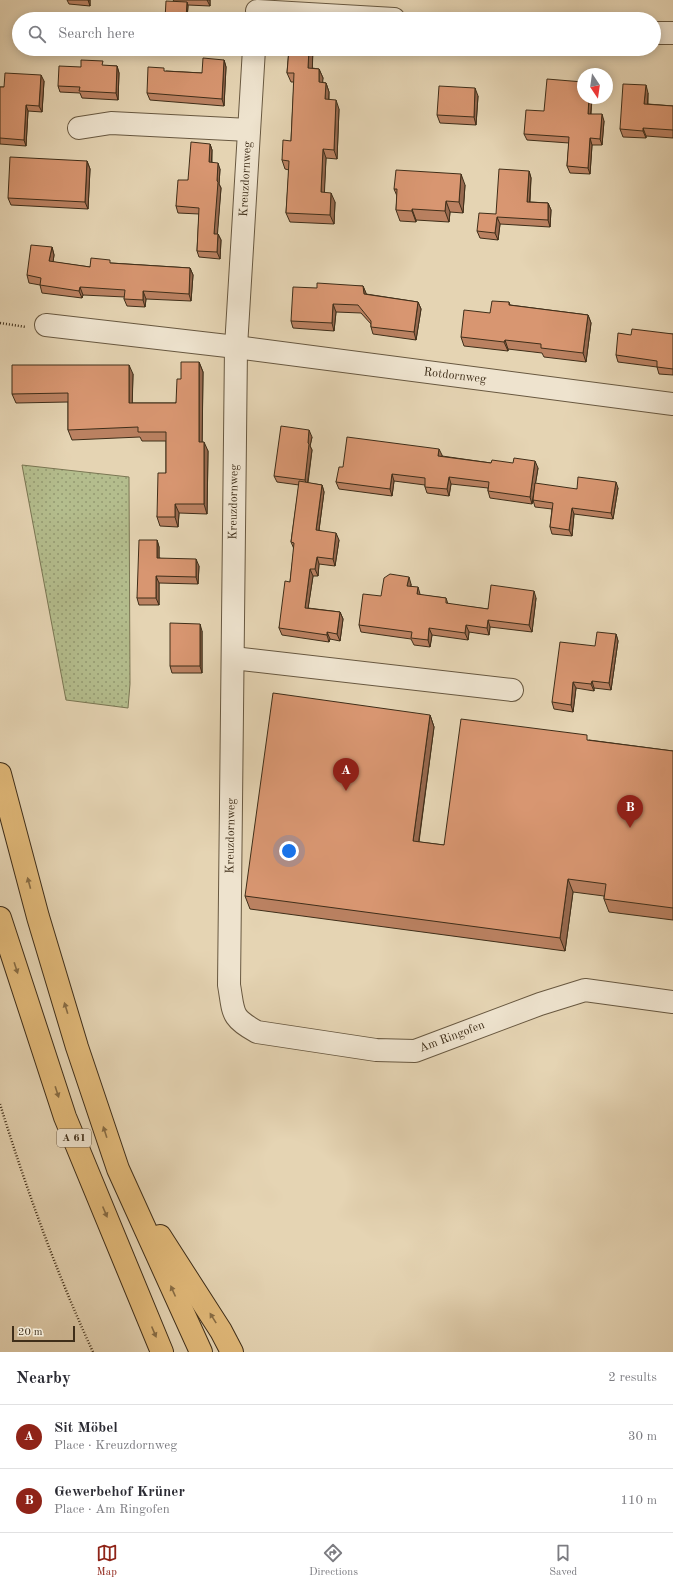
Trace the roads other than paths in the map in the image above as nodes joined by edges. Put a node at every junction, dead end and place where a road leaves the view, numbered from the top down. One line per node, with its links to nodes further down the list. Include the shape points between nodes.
1 (257, 10): 2 (street)
2 (287, 12)
3 (661, 33): 4 (street)
4 (673, 34)
5 (254, 56): 7 (street, Kreuzdornweg)
6 (79, 128): 7 (street, Kreuzdornweg, via 111,123)
7 (249, 130): 9 (street, Kreuzdornweg)
8 (46, 325): 9 (street)
9 (236, 347): 10 (street, Rotdornweg); 11 (street, Kreuzdornweg)
10 (673, 404)
11 (232, 658): 12 (street); 16 (street, Kreuzdornweg, via 229,984)
12 (512, 690)
13 (0, 774): 17 (highway, A 61, one-way to 13, via 77,1047 45,940)
14 (0, 918): 18 (highway, A 61, one-way to 18, via 65,1117)
15 (673, 1002): 16 (street, Am Ringofen, via 585,990 540,1004 415,1051 376,1050 257,1032 241,1023)
16 (234, 1013)
17 (118, 1169): 19 (highway, A 61, one-way to 17); 20 (highway, one-way to 17)
18 (162, 1352)
19 (201, 1352)
20 (232, 1352)

